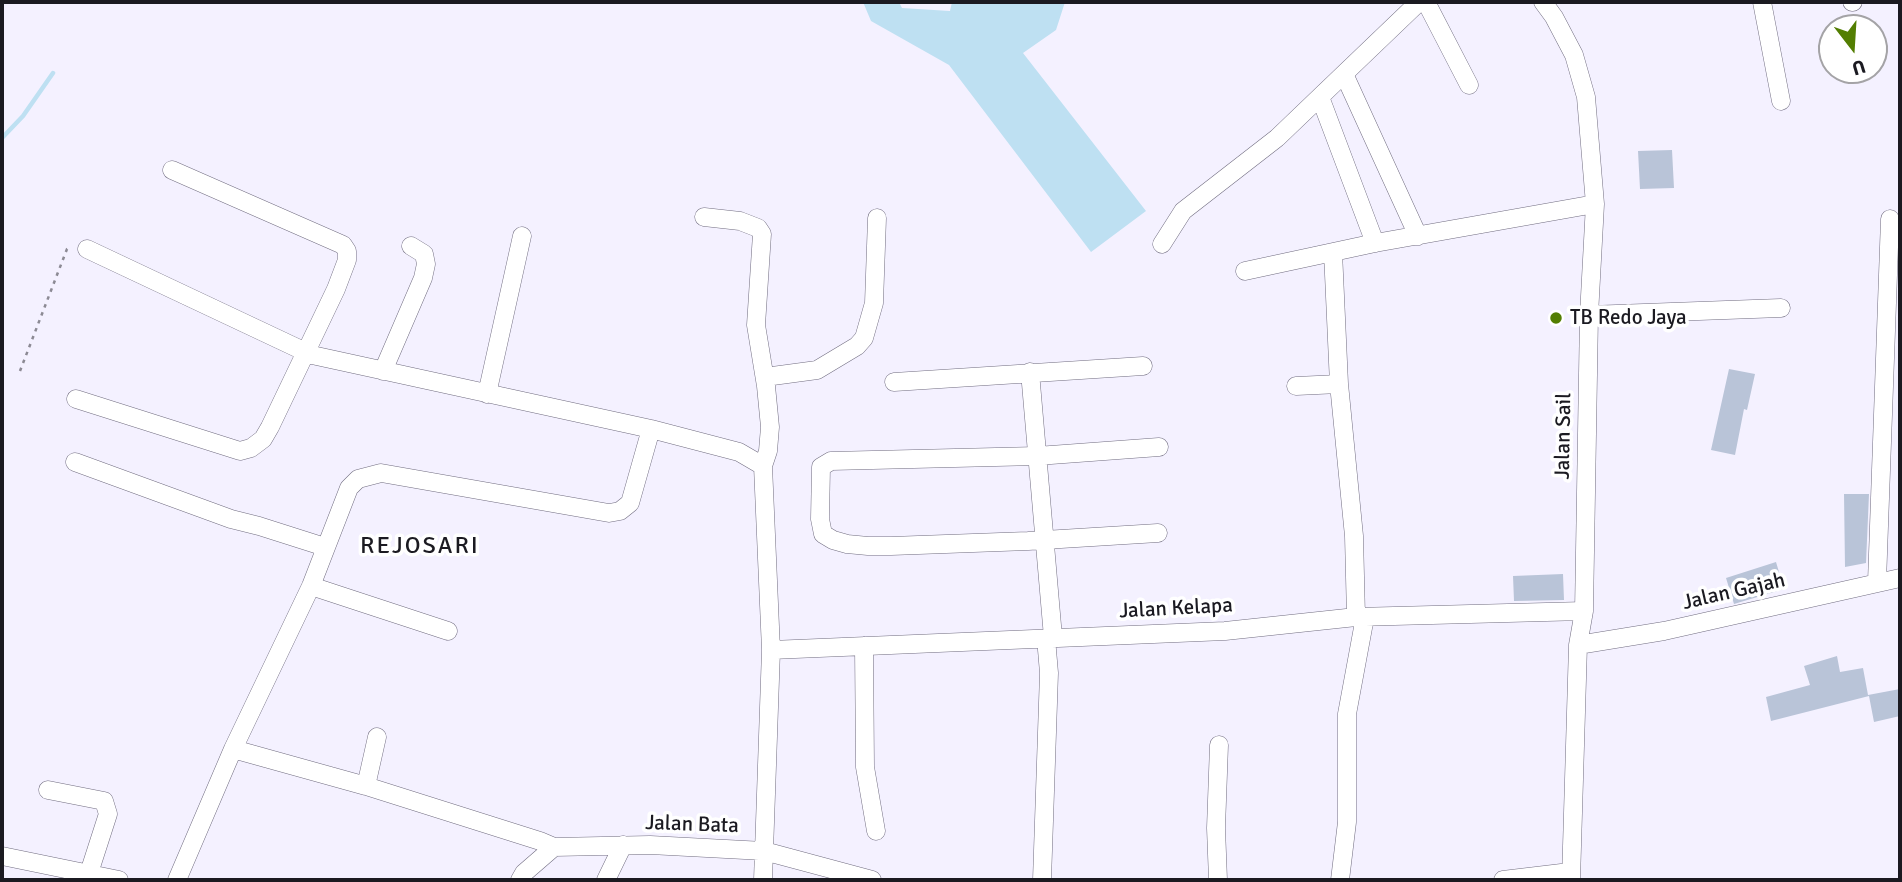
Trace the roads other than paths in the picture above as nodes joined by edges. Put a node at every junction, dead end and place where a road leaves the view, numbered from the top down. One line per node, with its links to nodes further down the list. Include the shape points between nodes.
1 (1419, 2): 5 (street)
2 (1426, 2): 6 (street)
3 (1544, 2): 10 (street, Jalan Sail, via 1574,55 1586,97)
4 (1762, 2): 8 (street)
5 (1343, 74): 7 (street); 15 (street)
6 (1469, 85)
7 (1320, 97): 16 (street); 17 (street, via 1277,138 1183,211)
8 (1781, 101)
9 (172, 170): 24 (street, via 343,245 347,260)
10 (1595, 204): 15 (street); 23 (street, Jalan Sail)
11 (704, 217): 28 (street, via 740,221 762,234 756,325)
12 (877, 218): 28 (street, via 874,303 864,338 817,370)
13 (1890, 219): 43 (street)
14 (522, 236): 32 (street)
15 (1418, 236): 16 (street)
16 (1375, 243): 20 (street)
17 (1162, 244)
18 (411, 246): 26 (street, via 424,254 424,278)
19 (87, 249): 24 (street)
20 (1333, 252): 21 (street); 30 (street)
21 (1245, 271)
22 (1782, 308): 23 (street)
23 (1590, 315): 45 (street, Jalan Sail)
24 (305, 352): 26 (street); 33 (street, via 263,439 251,448 240,450)
25 (1143, 366): 27 (street)
26 (383, 371): 32 (street)
27 (1030, 372): 29 (street); 36 (street)
28 (765, 377): 38 (street, via 770,427)
29 (894, 382)
30 (1339, 384): 31 (street); 46 (street)
31 (1296, 386)
32 (488, 394): 34 (street)
33 (76, 399)
34 (652, 429): 38 (street, via 738,452); 41 (street, via 630,503 620,511 608,513 381,473 358,479 349,488)
35 (1159, 447): 36 (street)
36 (1037, 456): 40 (street); 40 (street, via 831,461 821,467 820,519 822,534 868,546)
37 (75, 462): 41 (street)
38 (764, 466): 51 (street)
39 (1158, 533): 40 (street)
40 (1043, 539): 48 (street)
41 (325, 547): 44 (street)
42 (1900, 578): 43 (street, Jalan Gajah)
43 (1877, 582): 49 (street, Jalan Gajah, via 1664,631)
44 (311, 586): 47 (street); 54 (street)
45 (1584, 611): 46 (street, Jalan Kelapa); 49 (street, Jalan Sail)
46 (1361, 617): 48 (street, Jalan Kelapa, via 1225,631); 72 (street, via 1347,714 1347,822)
47 (448, 631)
48 (1049, 638): 50 (street, Jalan Kelapa); 70 (street)
49 (1578, 645): 63 (street, Jalan Sail)
50 (864, 646): 51 (street, Jalan Kelapa); 57 (street, via 865,767)
51 (771, 650): 60 (street)
52 (377, 737): 55 (street)
53 (1219, 745): 71 (street)
54 (233, 749): 55 (street); 65 (street)
55 (366, 786): 59 (street)
56 (48, 790): 62 (street, via 104,800 108,814)
57 (876, 831)
58 (622, 845): 59 (street, Jalan Bata); 60 (street, Jalan Bata); 67 (street)
59 (554, 847): 66 (street)
60 (764, 851): 68 (street); 69 (street, Jalan Bata)
61 (2, 856): 62 (street)
62 (89, 873): 64 (street)
63 (1570, 876): 73 (street)
64 (119, 880)
65 (177, 880)
66 (520, 880)
67 (606, 880)
68 (763, 880)
69 (872, 880)
70 (1042, 880)
71 (1218, 880)
72 (1340, 880)
73 (1503, 880)

